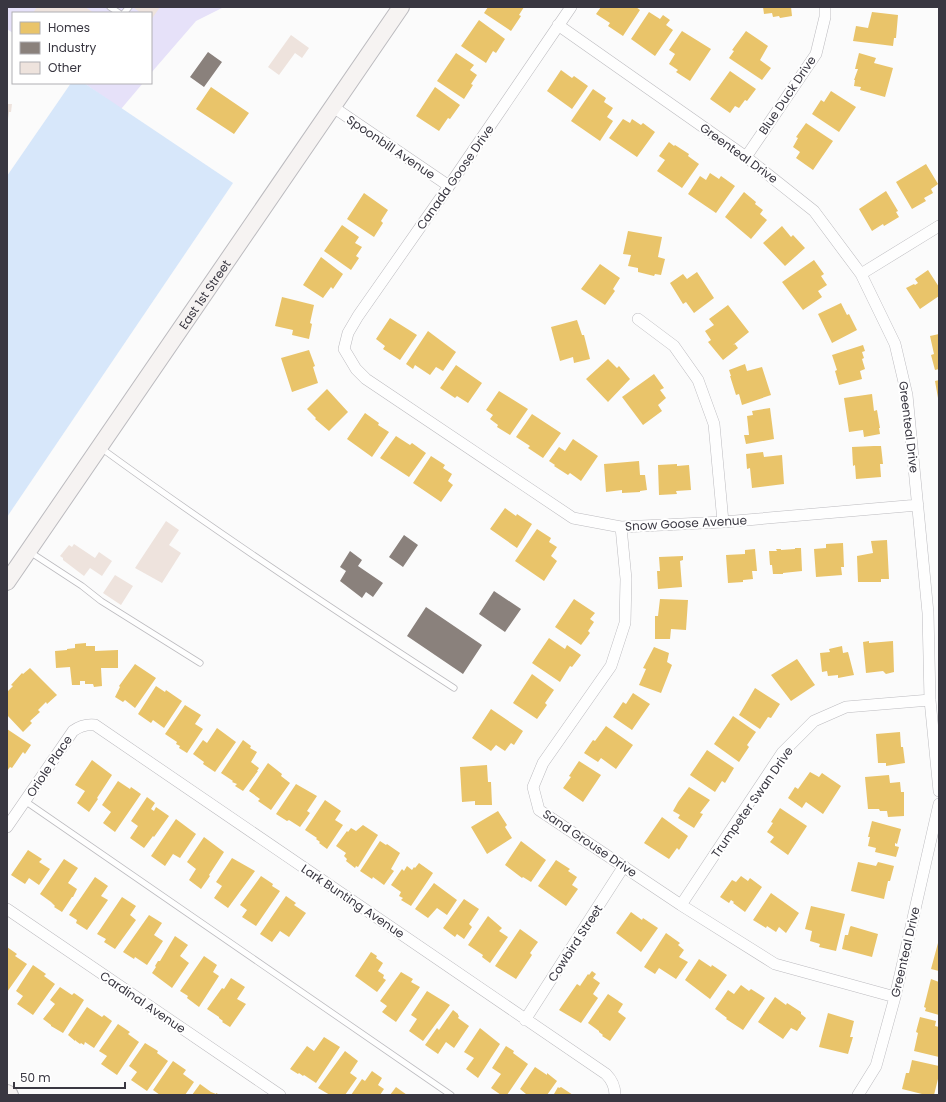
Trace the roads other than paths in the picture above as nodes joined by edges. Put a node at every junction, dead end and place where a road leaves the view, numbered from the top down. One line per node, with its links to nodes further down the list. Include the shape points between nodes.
1 (401, 7): 5 (main road, East 1st Street)
2 (571, 7): 4 (street, Canada Goose Drive)
3 (825, 7): 6 (street, Blue Duck Drive, via 816,54)
4 (558, 25): 6 (street, Greenteal Drive); 7 (street, Canada Goose Drive)
5 (333, 108): 7 (street, Spoonbill Avenue); 12 (main road, East 1st Street)
6 (746, 157): 9 (street, Greenteal Drive, via 814,211)
7 (449, 186): 11 (street, Canada Goose Drive, via 358,316 348,333)
8 (939, 226): 9 (street)
9 (861, 274): 13 (street, Greenteal Drive, via 895,344 907,395)
10 (638, 319): 14 (street, via 674,346 698,380 714,424)
11 (344, 349): 15 (street, Snow Goose Avenue, via 356,369 366,379 573,518)
12 (100, 447): 16 (main road, East 1st Street); 20 (lane, via 321,602)
13 (918, 505): 14 (street, Snow Goose Avenue); 18 (street, Greenteal Drive)
14 (723, 522): 15 (street, Snow Goose Avenue)
15 (621, 527): 27 (street, Sand Grouse Drive, via 626,579 625,624 611,666 543,763 533,787 540,810)
16 (28, 550): 17 (main road, East 1st Street); 19 (lane, via 101,601)
17 (7, 582)
18 (933, 613): 21 (street, Greenteal Drive)
19 (200, 663)
20 (454, 688)
21 (930, 700): 23 (street, Greenteal Drive); 28 (street, Trumpeter Swan Drive, via 846,707 814,721 782,753)
22 (101, 728): 24 (street, Oriole Place, via 87,724 73,731); 31 (street, Lark Bunting Avenue)
23 (939, 791)
24 (24, 801): 26 (street, Oriole Place); 35 (lane)
25 (939, 804): 30 (street, Greenteal Drive)
26 (7, 827)
27 (624, 866): 28 (street, Sand Grouse Drive); 31 (street, Cowbird Street)
28 (681, 905): 30 (street, Sand Grouse Drive, via 775,964)
29 (7, 909): 34 (street, Cardinal Avenue)
30 (895, 997): 37 (street, Greenteal Drive, via 876,1066)
31 (525, 1020): 36 (street, Lark Bunting Avenue, via 606,1074 612,1080)
32 (7, 1093): 33 (main road)
33 (10, 1095)
34 (280, 1095)
35 (451, 1095)
36 (615, 1095)
37 (858, 1095)

